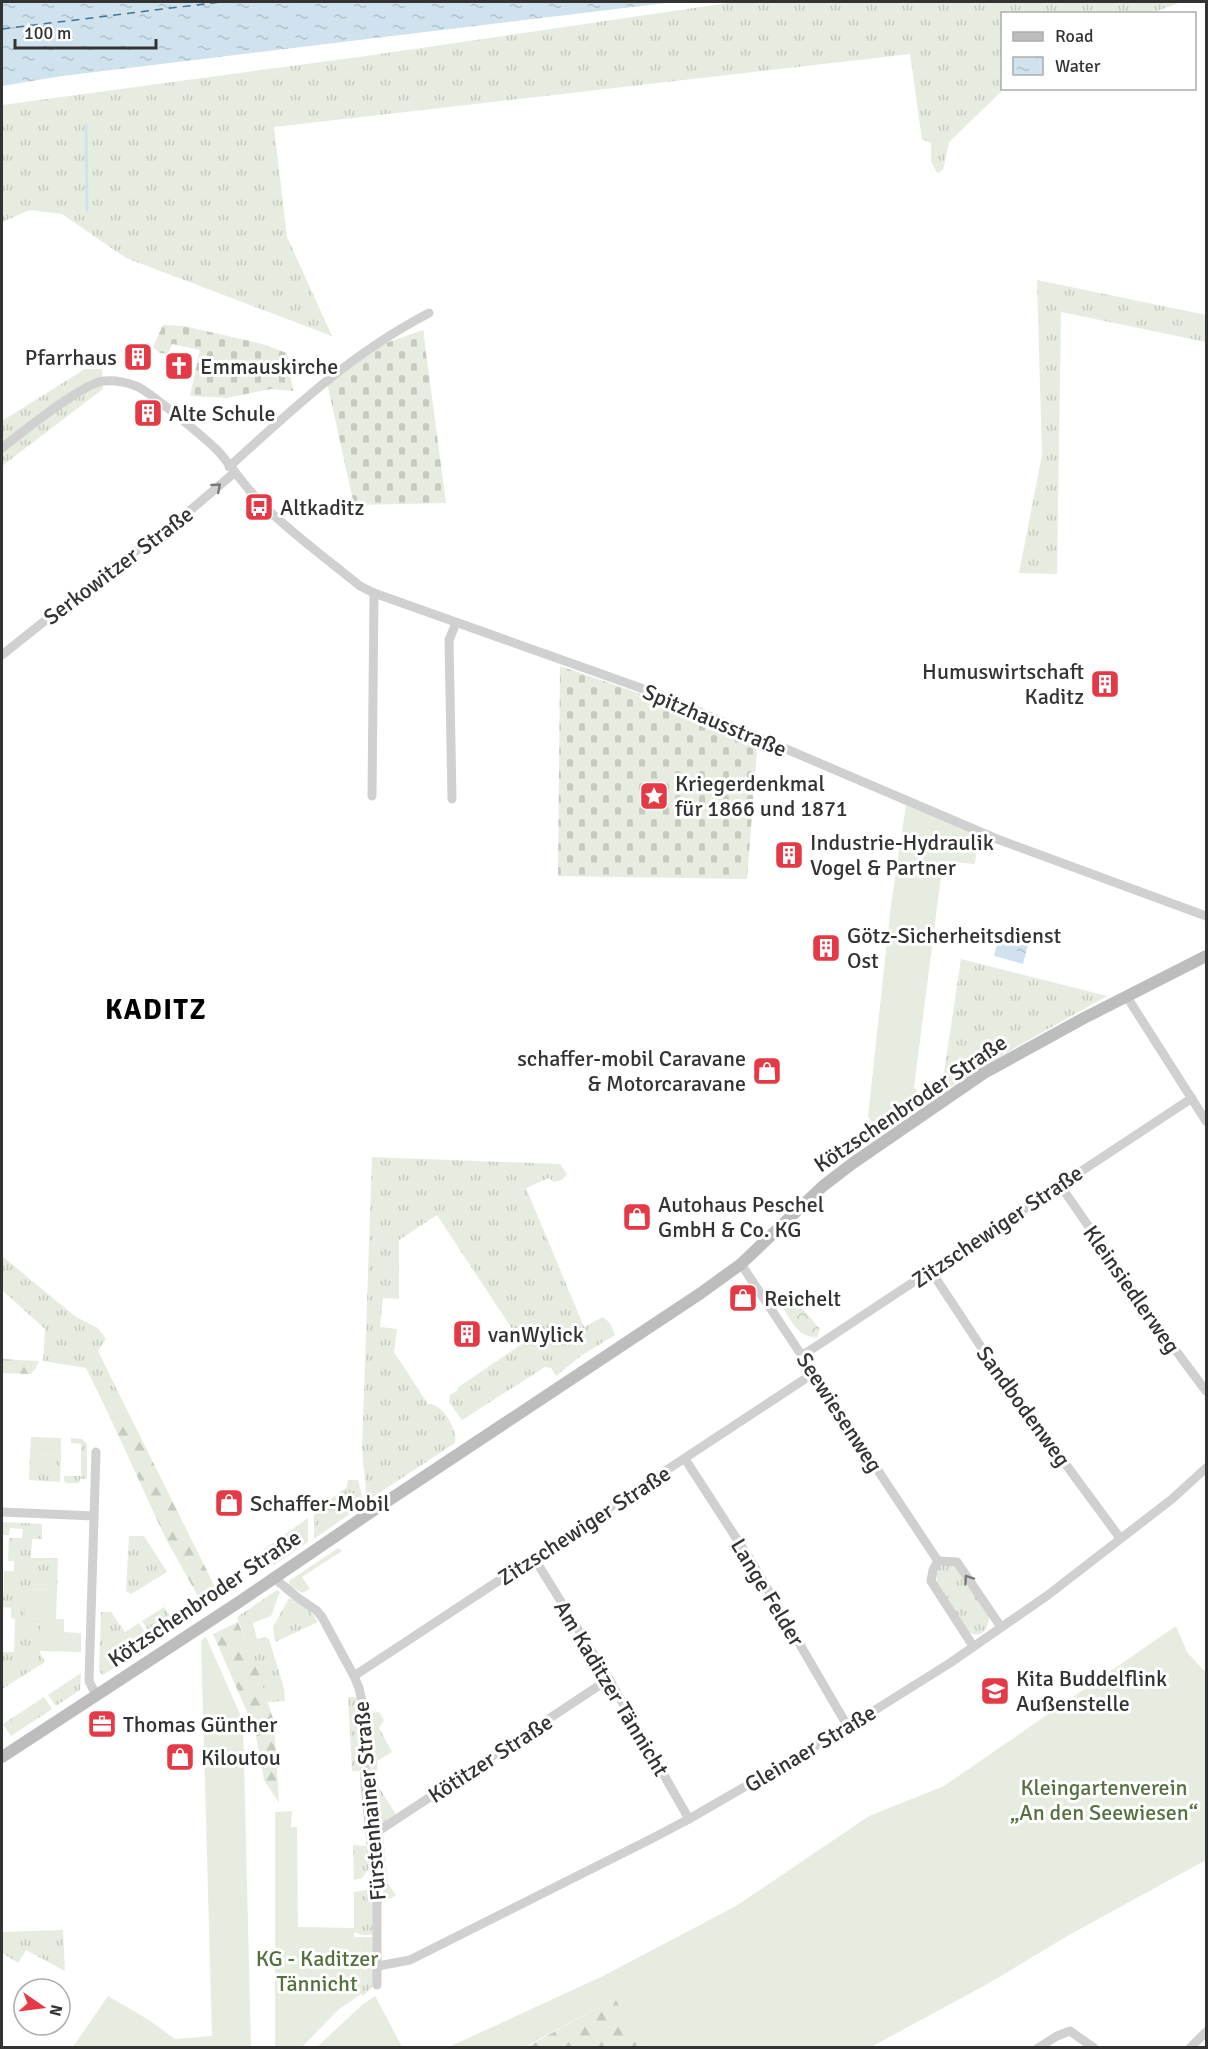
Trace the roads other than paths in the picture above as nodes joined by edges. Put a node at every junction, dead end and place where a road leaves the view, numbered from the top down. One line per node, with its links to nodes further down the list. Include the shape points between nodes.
1 (429, 313): 3 (street, Serkowitzer Straße, via 344,365)
2 (2, 448): 3 (street, via 83,390 102,381 120,382 138,386 166,408 216,449)
3 (232, 470): 4 (street, Spitzhausstraße, via 280,520); 6 (street, Serkowitzer Straße, one-way to 3, via 193,508)
4 (374, 593): 5 (street, Spitzhausstraße); 7 (street)
5 (456, 623): 8 (street, via 449,640); 9 (street, Spitzhausstraße, via 655,693 1000,841)
6 (2, 655)
7 (372, 796)
8 (452, 799)
9 (1206, 916)
10 (1206, 956): 11 (street, Kötzschenbroder Straße)
11 (1127, 997): 12 (street); 15 (street, Kötzschenbroder Straße, via 984,1073 853,1163 823,1186)
12 (1192, 1098): 13 (street); 14 (street, Zitzschewiger Straße)
13 (1206, 1121)
14 (1060, 1185): 16 (street, Zitzschewiger Straße); 19 (street, Kleinsiedlerweg)
15 (741, 1264): 17 (street, Seewiesenweg); 28 (street, Kötzschenbroder Straße)
16 (931, 1271): 17 (street, Zitzschewiger Straße); 25 (street, Sandbodenweg, via 998,1371)
17 (803, 1354): 18 (street, Seewiesenweg)
18 (814, 1373): 21 (street, Zitzschewiger Straße); 27 (street, Seewiesenweg)
19 (1206, 1391)
20 (96, 1452): 24 (street)
21 (685, 1459): 26 (street, Zitzschewiger Straße); 34 (street, Lange Felder, via 753,1564)
22 (1206, 1468): 25 (street, Gleinaer Straße)
23 (2, 1512): 24 (street)
24 (94, 1516): 33 (street, via 89,1681)
25 (1120, 1538): 29 (street, Gleinaer Straße)
26 (534, 1558): 31 (street, Zitzschewiger Straße); 32 (street, Am Kaditzer Tännicht)
27 (938, 1561): 29 (street, one-way to 27, via 957,1562); 30 (street, via 932,1581)
28 (273, 1577): 31 (street, Fürstenhainer Straße, via 322,1617); 33 (street, Kötzschenbroder Straße)
29 (1001, 1627): 30 (street, Gleinaer Straße)
30 (973, 1646): 34 (street, Gleinaer Straße)
31 (354, 1676): 37 (street, Fürstenhainer Straße, via 364,1711 365,1785)
32 (609, 1679): 36 (street, Am Kaditzer Tännicht); 37 (street, Kötitzer Straße)
33 (96, 1695): 35 (street, Kötzschenbroder Straße)
34 (848, 1727): 36 (street, Gleinaer Straße)
35 (2, 1756)
36 (689, 1819): 38 (street, Gleinaer Straße, via 410,1960)
37 (371, 1836): 38 (street, Fürstenhainer Straße, via 378,1900)
38 (378, 1966): 39 (street, Fürstenhainer Straße)
39 (377, 1985)
40 (1206, 2032): 43 (street)
41 (1038, 2048): 42 (street, via 1070,2031)
42 (1094, 2048)
43 (1190, 2048)

